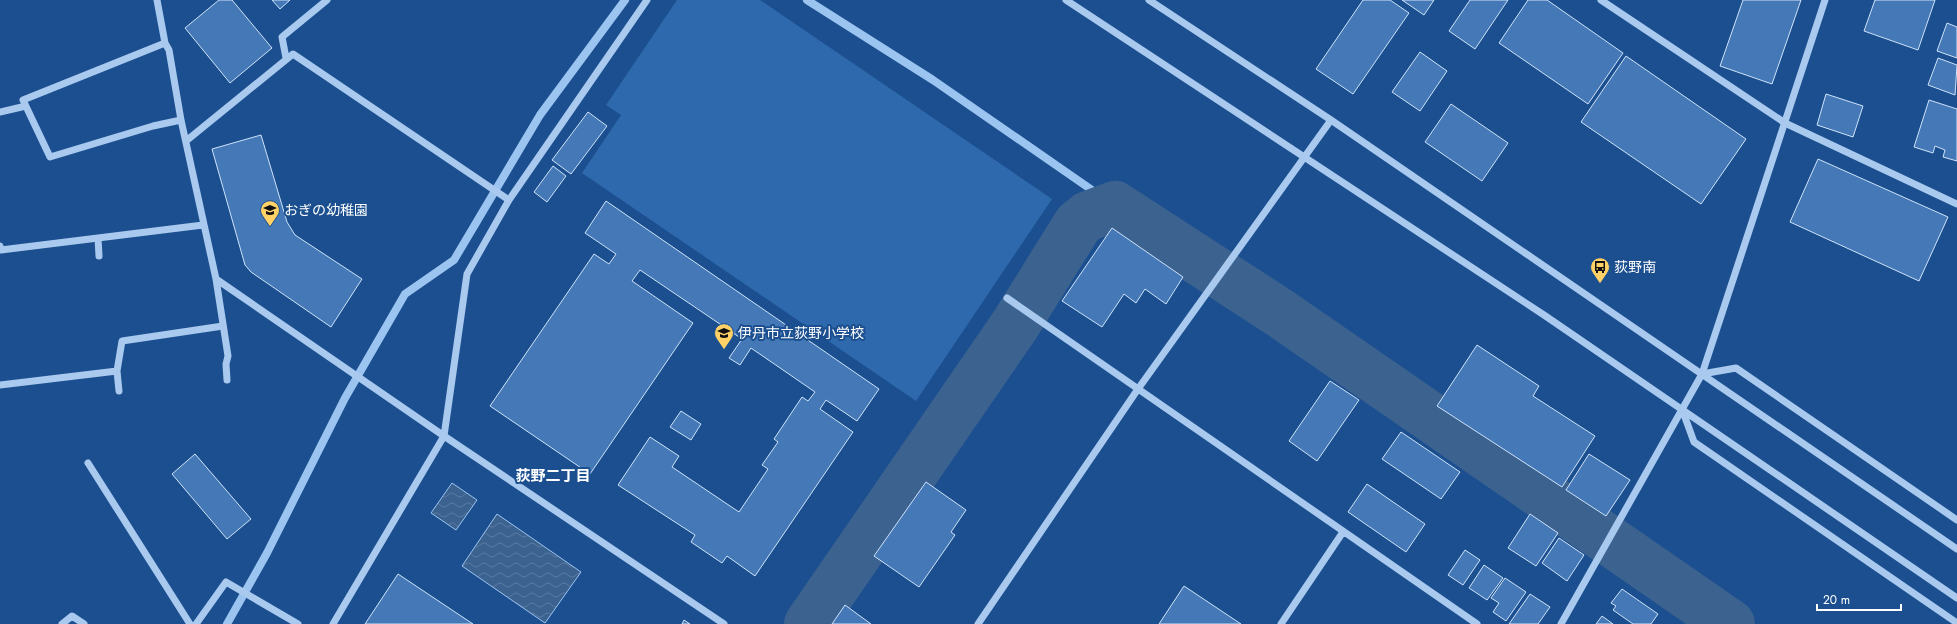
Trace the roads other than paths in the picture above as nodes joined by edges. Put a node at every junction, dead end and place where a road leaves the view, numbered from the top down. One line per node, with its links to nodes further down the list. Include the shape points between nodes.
1 (157, 0): 8 (street)
2 (327, 0): 9 (street, via 282,37)
3 (647, 0): 17 (street)
4 (1066, 0): 16 (street)
5 (1149, 0): 13 (street)
6 (1601, 0): 14 (street)
7 (1825, 0): 14 (street)
8 (165, 43): 10 (street, via 23,100); 12 (street, via 170,50)
9 (286, 58): 15 (street); 17 (street, via 292,54)
10 (26, 106): 11 (street); 12 (street, via 50,157)
11 (0, 112)
12 (181, 120): 15 (street)
13 (1331, 120): 16 (street); 27 (street)
14 (1785, 123): 18 (street); 27 (street)
15 (186, 141): 19 (street)
16 (1305, 156): 30 (street); 32 (street)
17 (509, 200): 33 (street, via 467,274)
18 (1957, 204)
19 (203, 225): 20 (street); 23 (street)
20 (98, 238): 21 (street); 22 (street)
21 (0, 249)
22 (100, 256)
23 (216, 279): 25 (street); 33 (street)
24 (1007, 298): 30 (street)
25 (223, 326): 26 (street, via 122,341); 28 (street, via 228,356)
26 (117, 371): 29 (street); 31 (street)
27 (1702, 374): 32 (street); 35 (street, via 1736,368); 37 (street)
28 (227, 380)
29 (0, 385)
30 (1138, 389): 36 (street); 47 (street)
31 (119, 391)
32 (1682, 409): 38 (street); 39 (street, via 1694,442); 50 (street)
33 (444, 436): 45 (street); 46 (street)
34 (88, 463): 42 (street)
35 (1957, 520)
36 (1343, 532): 48 (street); 49 (street)
37 (1957, 549)
38 (1957, 598)
39 (1957, 623)
40 (62, 624): 41 (street, via 72,616)
41 (84, 624)
42 (190, 624)
43 (196, 624): 44 (street, via 226,582)
44 (298, 624)
45 (333, 624)
46 (724, 624)
47 (978, 624)
48 (1281, 624)
49 (1477, 624)
50 (1561, 624)

